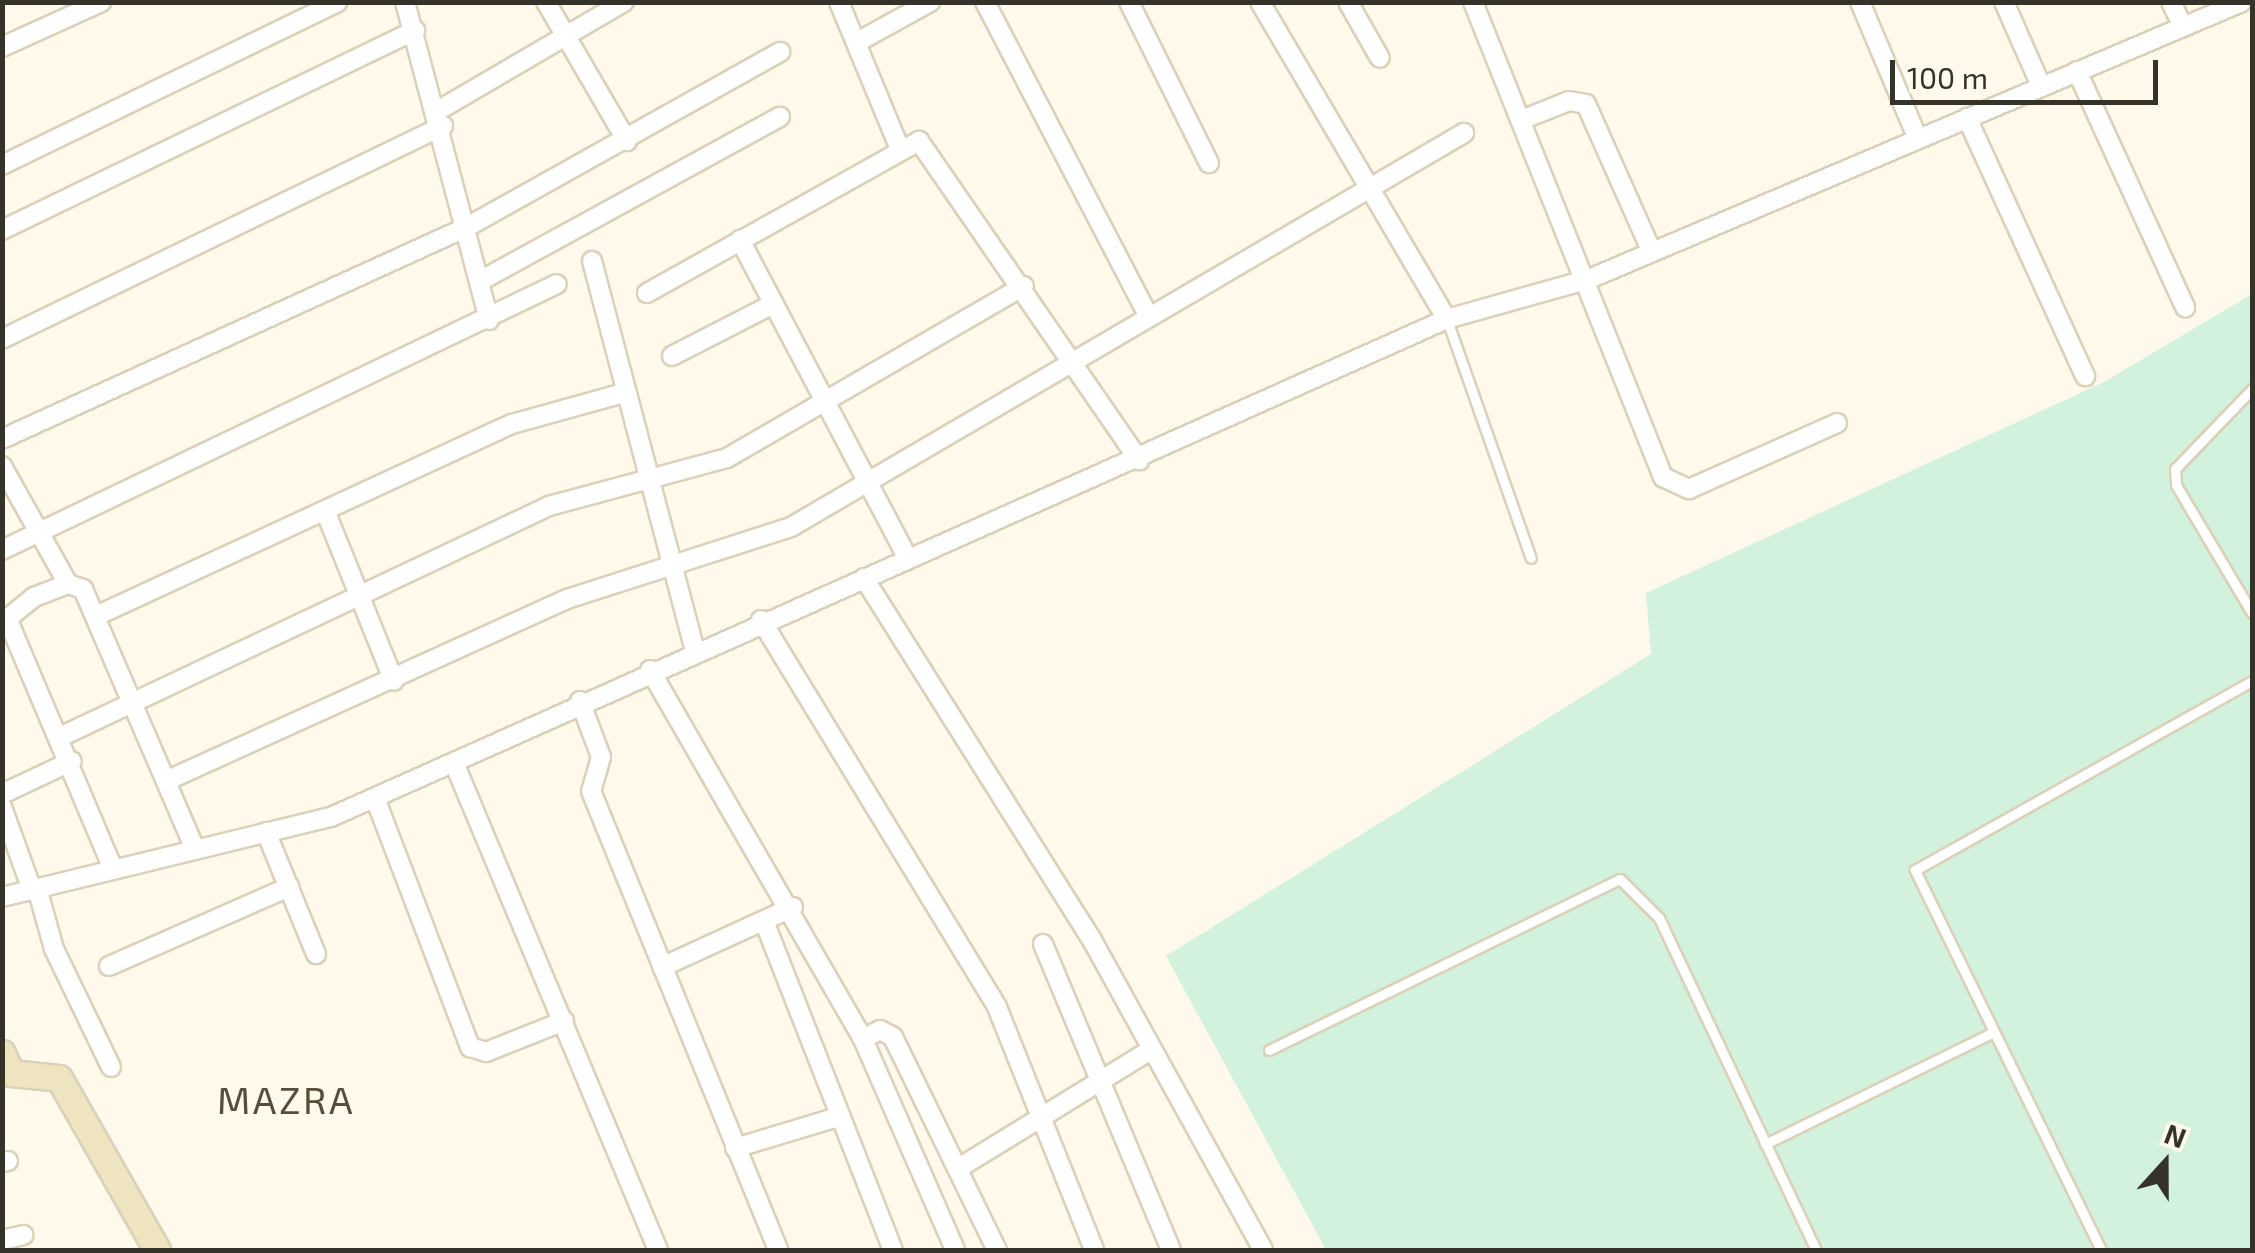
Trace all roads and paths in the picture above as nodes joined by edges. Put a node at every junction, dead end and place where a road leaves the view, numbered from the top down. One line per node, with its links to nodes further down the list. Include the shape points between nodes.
1 (101, 2): 21 (street)
2 (337, 2): 35 (street)
3 (405, 2): 18 (street)
4 (546, 2): 19 (street)
5 (624, 2): 19 (street)
6 (838, 2): 20 (street)
7 (930, 2): 20 (street)
8 (985, 2): 49 (street)
9 (1129, 2): 34 (street)
10 (1260, 2): 36 (street)
11 (1348, 2): 23 (street)
12 (1472, 2): 29 (street)
13 (1860, 2): 31 (street)
14 (2004, 2): 25 (street)
15 (2172, 2): 17 (street)
16 (2242, 2): 17 (street)
17 (2183, 27): 24 (street)
18 (414, 30): 27 (street); 38 (street)
19 (566, 36): 27 (street); 32 (street)
20 (861, 40): 33 (street)
21 (3, 44)
22 (780, 52): 32 (street)
23 (1380, 58)
24 (2077, 72): 25 (street); 48 (street)
25 (2041, 86): 28 (street)
26 (780, 117): 43 (street)
27 (441, 118): 37 (street); 52 (street)
28 (1967, 118): 31 (street); 55 (street)
29 (1524, 119): 40 (street, via 1569,101 1586,104); 42 (street)
30 (1464, 133): 36 (street)
31 (1918, 139): 40 (street)
32 (626, 141): 37 (street)
33 (900, 149): 39 (street); 45 (street, via 925,146)
34 (1209, 163)
35 (2, 166)
36 (1374, 186): 49 (street); 50 (street)
37 (467, 227): 43 (street); 60 (street)
38 (2, 230)
39 (740, 240): 46 (street); 47 (street)
40 (1652, 252): 42 (street)
41 (592, 262): 57 (street)
42 (1589, 278): 50 (street); 59 (street, via 1674,486 1689,489)
43 (480, 281): 51 (street)
44 (557, 284): 51 (street)
45 (1024, 286): 54 (street); 58 (street)
46 (647, 293)
47 (773, 304): 53 (street); 58 (street)
48 (2185, 307)
49 (1148, 313): 54 (street)
50 (1447, 319): 61 (street); 68 (lane)
51 (489, 320): 66 (street)
52 (2, 339)
53 (672, 356)
54 (1070, 356): 61 (street); 64 (street)
55 (2085, 376)
56 (2252, 389): 74 (lane, via 2176,469 2176,485)
57 (626, 392): 63 (street); 65 (street, via 512,424)
58 (826, 404): 63 (street, via 726,458); 64 (street)
59 (1837, 423)
60 (2, 439)
61 (1139, 460): 69 (street)
62 (2, 466): 66 (street)
63 (650, 479): 70 (street); 73 (street, via 549,506)
64 (868, 483): 69 (street); 70 (street, via 730,554)
65 (326, 513): 73 (street); 75 (street)
66 (42, 531): 67 (street); 72 (street)
67 (2, 550)
68 (1531, 558)
69 (908, 560): 71 (street)
70 (672, 564): 78 (street); 80 (street, via 567,599)
71 (864, 578): 77 (street); 107 (street, via 1092,940)
72 (68, 584): 75 (street, via 82,589); 76 (street)
73 (359, 594): 80 (street); 83 (street)
74 (2252, 613)
75 (96, 616): 83 (street)
76 (5, 620): 84 (street)
77 (761, 620): 78 (street); 112 (street, via 998,1007)
78 (695, 650): 79 (street)
79 (650, 670): 82 (street); 97 (street)
80 (394, 681): 87 (street)
81 (2252, 681): 104 (lane, via 1915,870)
82 (580, 701): 86 (street); 102 (street, via 601,757 591,792)
83 (129, 704): 84 (street); 87 (street)
84 (62, 736): 85 (street)
85 (72, 761): 88 (street); 93 (street)
86 (454, 764): 89 (street); 103 (street)
87 (168, 780): 92 (street)
88 (2, 794)
89 (375, 798): 91 (street); 103 (street, via 470,1047 486,1052)
90 (2, 807): 95 (street)
91 (266, 832): 92 (street); 94 (street)
92 (195, 849): 93 (street)
93 (112, 869): 95 (street)
94 (288, 886): 100 (street); 101 (street)
95 (34, 889): 96 (street); 109 (street, via 54,950)
96 (2, 897)
97 (793, 908): 98 (street); 105 (street)
98 (764, 921): 102 (street); 111 (street)
99 (1043, 944): 110 (street)
100 (316, 954)
101 (109, 966)
102 (662, 967): 114 (street)
103 (564, 1021): 119 (street)
104 (1992, 1033): 113 (lane); 128 (lane)
105 (862, 1040): 115 (street, via 880,1030 893,1036); 122 (street)
106 (1270, 1050): 113 (lane, via 1620,879 1659,918)
107 (1150, 1051): 110 (street); 126 (street)
108 (5, 1067): 118 (street, via 59,1078)
109 (111, 1067)
110 (1103, 1079): 112 (street); 125 (street)
111 (838, 1118): 114 (street); 121 (street)
112 (1041, 1118): 115 (street); 124 (street)
113 (1766, 1144): 127 (lane)
114 (735, 1148): 120 (street)
115 (962, 1166): 123 (street)
116 (23, 1234): 117 (street)
117 (2, 1240)
118 (157, 1250)
119 (658, 1250)
120 (778, 1250)
121 (893, 1250)
122 (955, 1250)
123 (996, 1250)
124 (1094, 1250)
125 (1171, 1250)
126 (1263, 1250)
127 (1816, 1250)
128 (2101, 1250)

